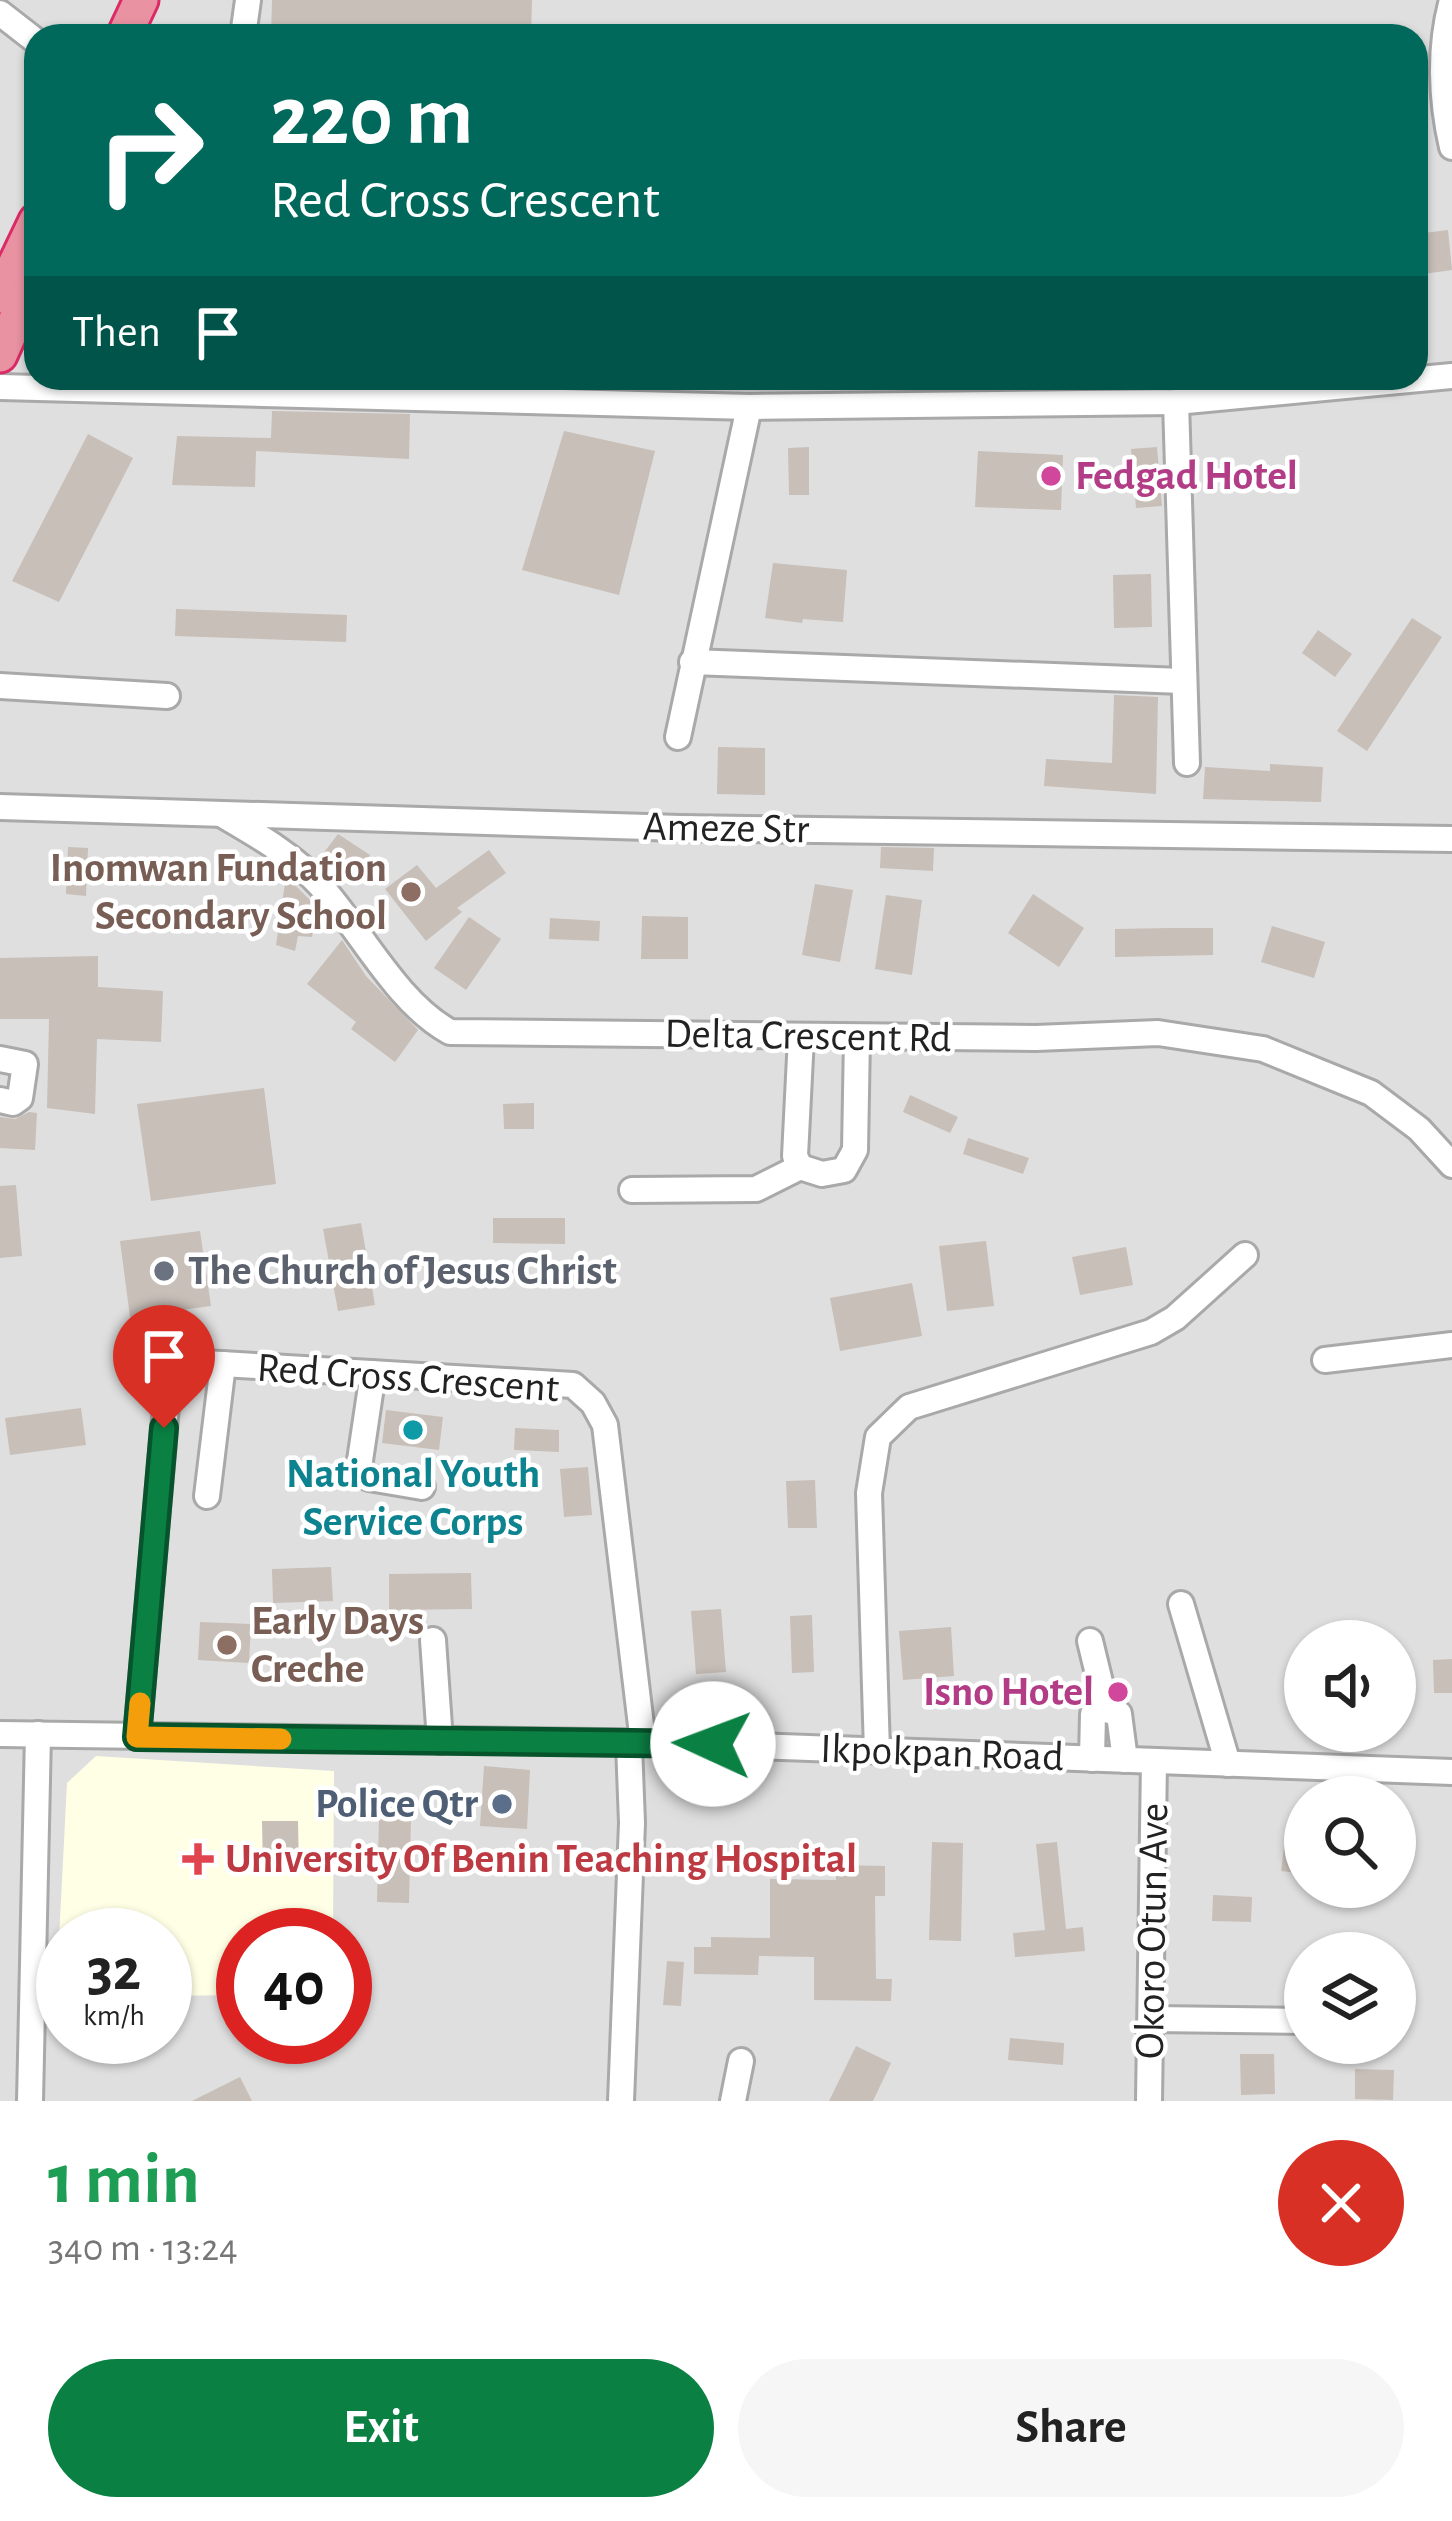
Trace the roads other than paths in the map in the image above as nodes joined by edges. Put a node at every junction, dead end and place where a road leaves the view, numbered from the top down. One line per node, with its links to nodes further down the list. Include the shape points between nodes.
1 (1452, 0): 2 (street, via 1444,110)
2 (1452, 147)
3 (24, 246): 4 (highway)
4 (0, 296)
5 (24, 302): 6 (highway)
6 (0, 355)
7 (112, 390): 10 (street)
8 (1303, 390): 9 (street)
9 (1176, 402): 10 (street); 12 (street)
10 (749, 407): 11 (street)
11 (692, 662): 12 (street); 15 (street)
12 (1181, 681): 16 (street)
13 (0, 686): 14 (street)
14 (167, 696)
15 (678, 737)
16 (1187, 763)
17 (0, 807): 18 (street, Ameze Str)
18 (218, 813): 19 (street, Ameze Str); 20 (street, Delta Crescent Rd, via 316,879 403,994 450,1032)
19 (1452, 839)
20 (801, 1037): 21 (street, Delta Crescent Rd); 24 (street)
21 (857, 1037): 24 (street, via 850,1162 822,1174); 25 (street, Delta Crescent Rd, via 1158,1033 1263,1048 1371,1093)
22 (0, 1059): 23 (street, via 25,1064 20,1098)
23 (0, 1100)
24 (798, 1161): 26 (street, via 756,1189)
25 (1452, 1165)
26 (632, 1190)
27 (1245, 1256): 43 (street, via 1151,1332 909,1407 878,1437 868,1492)
28 (1452, 1345): 29 (street)
29 (1324, 1360)
30 (223, 1364): 31 (street, Red Cross Crescent); 33 (street); 40 (street, Red Cross Crescent, via 181,1364 168,1384)
31 (373, 1373): 32 (street, via 358,1467 369,1478); 42 (street, Red Cross Crescent, via 573,1385 593,1403 605,1425)
32 (422, 1487)
33 (207, 1496)
34 (1181, 1604): 47 (street)
35 (433, 1640): 41 (street)
36 (1090, 1640): 37 (street)
37 (1106, 1707): 44 (street, via 1093,1714); 45 (street, via 1119,1714)
38 (0, 1734): 39 (street, Ikpokpan Road)
39 (38, 1734): 40 (street, Ikpokpan Road); 52 (street)
40 (137, 1737): 41 (street, Ikpokpan Road)
41 (440, 1742): 42 (street, Ikpokpan Road)
42 (636, 1743): 43 (street, Ikpokpan Road); 53 (street, Red Cross Crescent)
43 (877, 1751): 44 (street, Ikpokpan Road)
44 (1092, 1759): 45 (street, Ikpokpan Road)
45 (1125, 1760): 46 (street, Ikpokpan Road)
46 (1154, 1761): 47 (street, Ikpokpan Road); 49 (street, Okoro Otun Ave)
47 (1228, 1763): 48 (street, Ikpokpan Road)
48 (1452, 1772)
49 (1153, 2019): 50 (street); 55 (street, Okoro Otun Ave)
50 (1284, 2021)
51 (741, 2061): 54 (street)
52 (30, 2101)
53 (621, 2101)
54 (733, 2101)
55 (1149, 2101)

